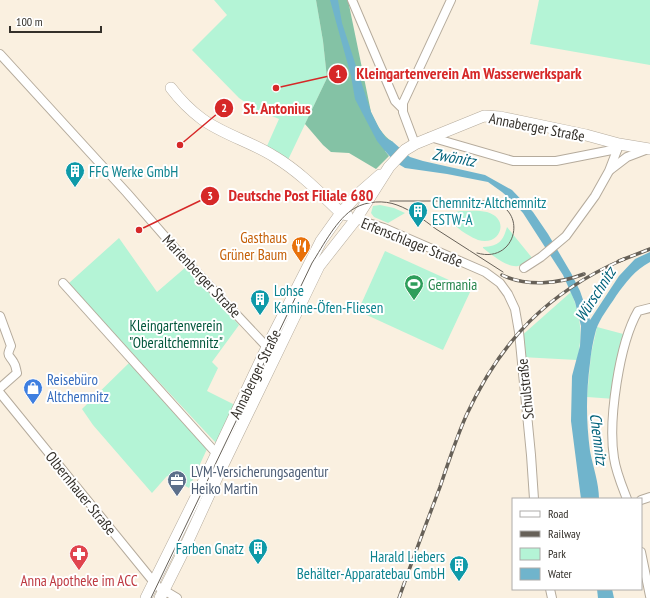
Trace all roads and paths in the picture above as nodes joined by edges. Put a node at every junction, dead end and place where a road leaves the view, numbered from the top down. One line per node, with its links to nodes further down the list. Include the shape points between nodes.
1 (352, 0): 5 (street, via 395,101)
2 (451, 0): 5 (street)
3 (0, 54): 19 (street, Marienberger Straße)
4 (171, 88): 12 (main road, Erfenschlager Straße, via 181,101 202,119 275,156 296,171)
5 (402, 108): 7 (street)
6 (430, 137): 7 (main road, Annaberger Straße); 8 (street, via 513,161 556,161); 8 (main road, Annaberger Straße, via 484,116 586,135)
7 (415, 144): 10 (main road, Annaberger Straße)
8 (618, 146): 9 (main road, Annaberger Straße); 11 (street)
9 (650, 149): 11 (street, via 627,157)
10 (391, 164): 12 (main road, Annaberger Straße); 13 (main road, Annaberger Straße)
11 (609, 171): 14 (street, via 595,196 566,236)
12 (341, 212): 13 (main road, Erfenschlager Straße); 19 (main road, Annaberger Straße, via 321,241)
13 (356, 218): 16 (street, Erfenschlager Straße, via 477,268); 20 (main road, Annaberger Straße, via 319,266)
14 (524, 268)
15 (64, 283): 23 (street)
16 (500, 284): 24 (street, Schulstraße, via 513,302 518,324)
17 (650, 308): 25 (street, via 638,311 631,323 625,343 613,415 614,459)
18 (0, 316): 21 (street, via 11,346 8,356 16,364 17,373)
19 (267, 347): 20 (street, Marienberger Straße); 23 (main road, Annaberger Straße)
20 (278, 352): 27 (main road, Annaberger Straße, via 184,550)
21 (0, 388)
22 (0, 393): 27 (street, Olbernhauer Straße)
23 (216, 454): 27 (main road, Annaberger Straße)
24 (534, 498)
25 (627, 498)
26 (642, 557): 28 (street)
27 (159, 589): 29 (main road, Annaberger Straße); 30 (street, Olbernhauer Straße)
28 (650, 596)
29 (146, 598)
30 (177, 598)

